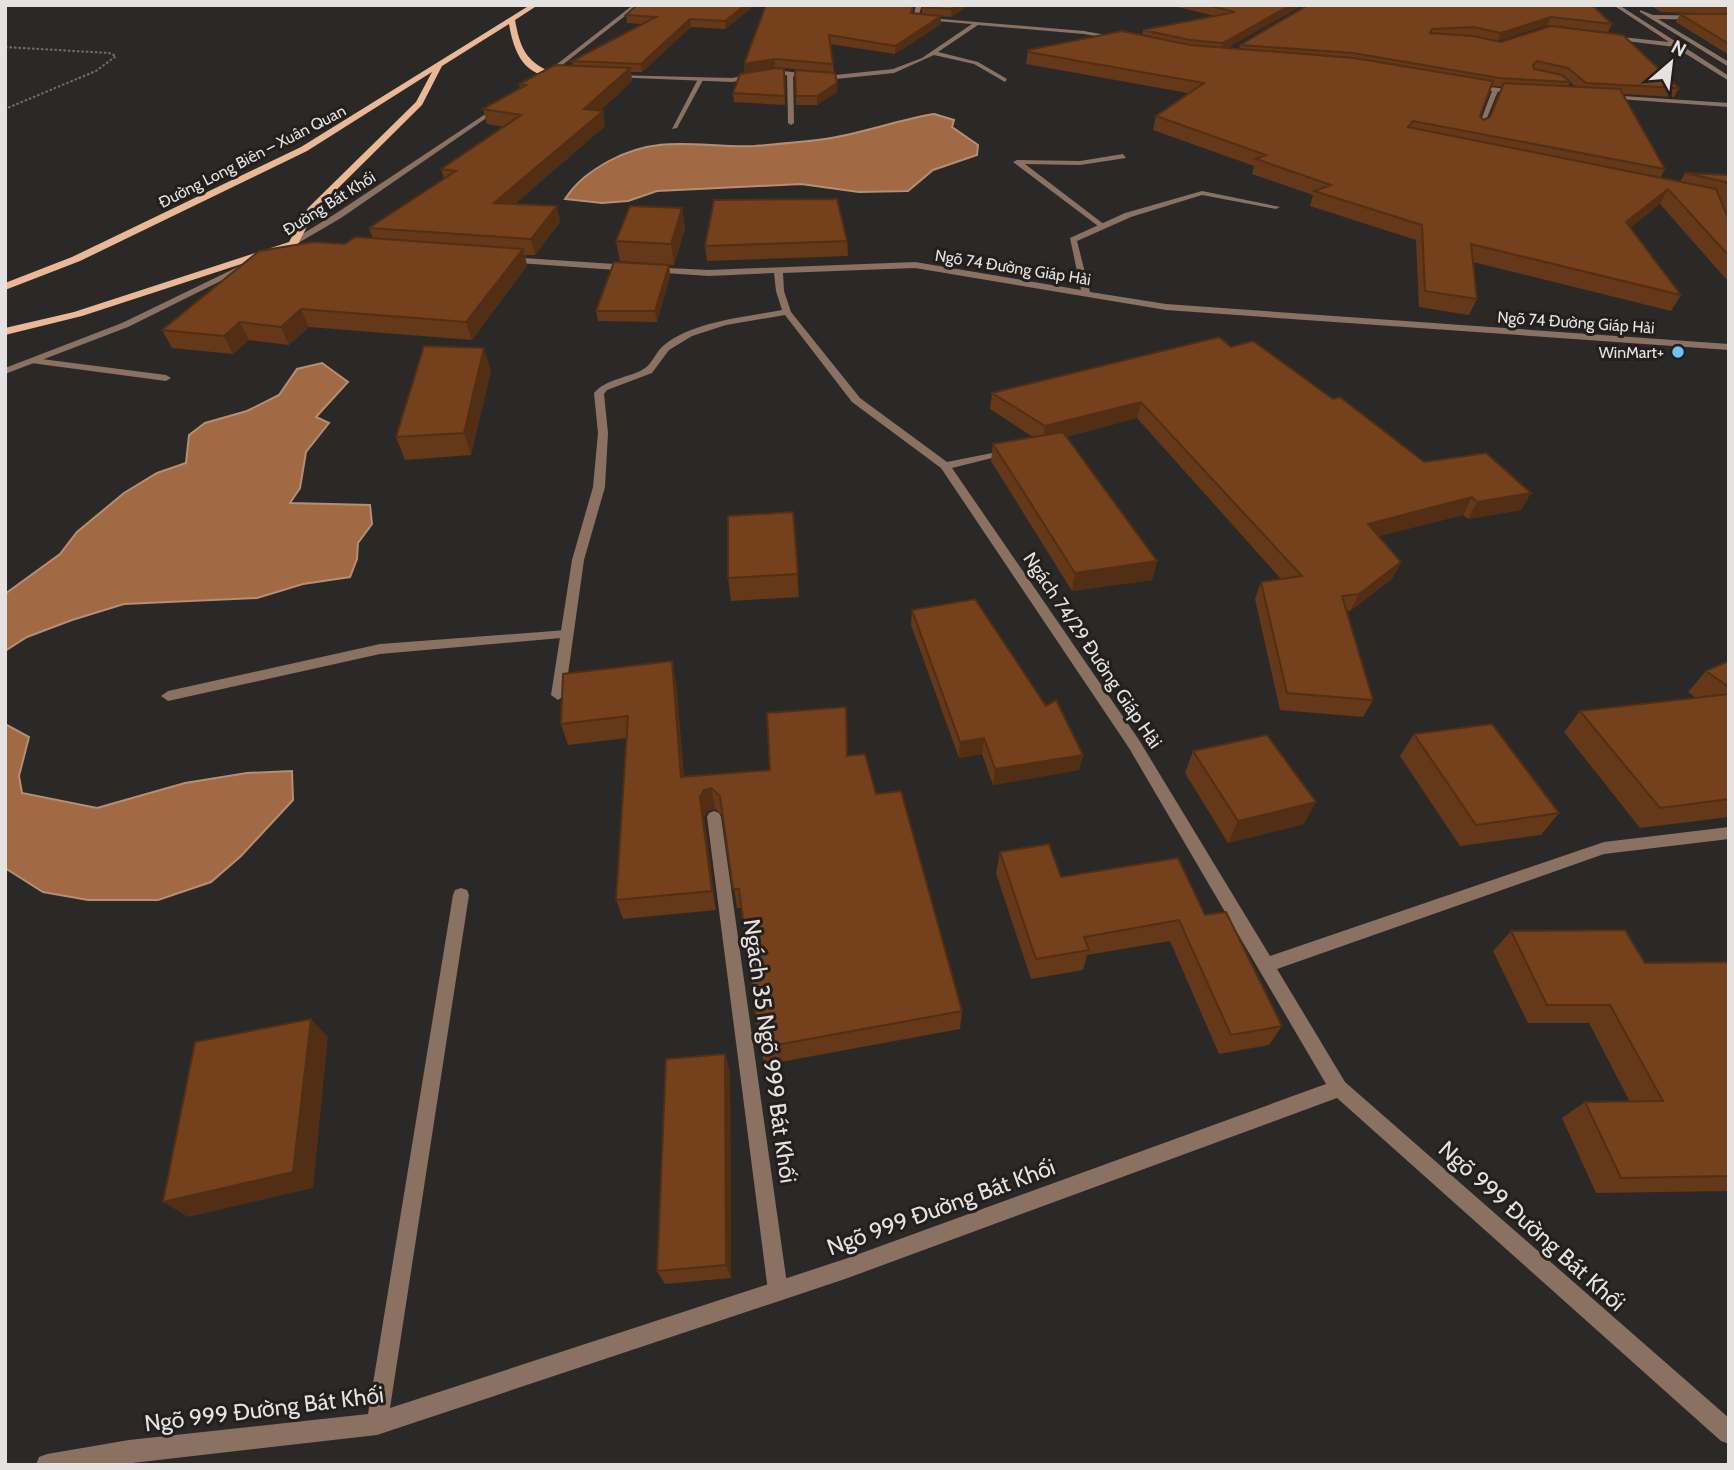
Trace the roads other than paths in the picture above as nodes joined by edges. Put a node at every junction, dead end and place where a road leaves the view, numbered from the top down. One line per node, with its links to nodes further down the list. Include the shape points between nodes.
1 (535, 5): 8 (main road, Đường Long Biên – Xuân Quan)
2 (637, 5): 16 (street)
3 (919, 5): 9 (street, via 915,18)
4 (1615, 5): 12 (street)
5 (1632, 5): 6 (street)
6 (1651, 17): 7 (street); 14 (street)
7 (1729, 18)
8 (512, 20): 15 (main road, Đường Long Biên – Xuân Quan); 16 (main road, via 516,49 533,67)
9 (977, 23): 11 (street, via 1081,30); 13 (street)
10 (1599, 36): 12 (street)
11 (1121, 39)
12 (1676, 45): 20 (street)
13 (933, 53): 18 (street, via 894,71 826,78); 22 (street, via 976,63)
14 (1728, 64)
15 (440, 65): 36 (main road, via 419,103 311,210); 40 (main road, Đường Long Biên – Xuân Quan, via 304,149 76,259)
16 (548, 74): 17 (street); 23 (street)
17 (561, 74)
18 (789, 74): 21 (street); 30 (street)
19 (599, 76): 21 (street)
20 (1729, 79)
21 (700, 80): 31 (street)
22 (1005, 80)
23 (537, 81)
24 (1468, 86): 25 (street)
25 (1495, 91): 26 (street); 32 (street)
26 (1531, 93)
27 (1594, 97): 29 (street)
28 (504, 104): 36 (street, Đường Bát Khối)
29 (1729, 105)
30 (791, 123)
31 (674, 128)
32 (1479, 130)
33 (1123, 156): 35 (street, via 1080,163 1017,162)
34 (1276, 207): 35 (street, via 1202,193)
35 (1102, 227): 41 (street, via 1073,240)
36 (293, 244): 37 (street); 43 (main road, via 78,314); 45 (street, Đường Bát Khối, via 125,325)
37 (306, 245)
38 (502, 260): 39 (street, Ngõ 74 Đường Giáp Hải, via 709,273)
39 (778, 270): 41 (street, Ngõ 74 Đường Giáp Hải, via 915,265); 42 (street, Ngách 74/29 Đường Giáp Hải)
40 (5, 287)
41 (1086, 293): 44 (street, Ngõ 74 Đường Giáp Hải, via 1166,307)
42 (788, 312): 49 (street, Ngách 74/29 Đường Giáp Hải, via 856,400); 50 (street, via 689,334 666,348 649,371 599,393 603,433 599,487 578,560)
43 (5, 332)
44 (1729, 347)
45 (34, 361): 46 (street, Đường Bát Khối); 47 (street)
46 (5, 371)
47 (166, 378)
48 (1013, 450): 49 (street)
49 (945, 466): 56 (street, Ngách 74/29 Đường Giáp Hải, via 1134,744)
50 (567, 634): 51 (street); 52 (street, via 380,649)
51 (558, 695)
52 (169, 696)
53 (714, 817): 58 (street, Ngách 35 Ngõ 999 Bát Khối)
54 (1729, 833): 56 (street, via 1604,848)
55 (461, 895): 59 (street)
56 (1266, 965): 57 (street, Ngách 74/29 Đường Giáp Hải)
57 (1339, 1088): 58 (street, Ngõ 999 Đường Bát Khối); 60 (street, Ngõ 999 Đường Bát Khối)
58 (778, 1291): 59 (street, Ngõ 999 Đường Bát Khối)
59 (377, 1424): 61 (street, Ngõ 999 Đường Bát Khối, via 129,1451)
60 (1729, 1433)
61 (47, 1465)

